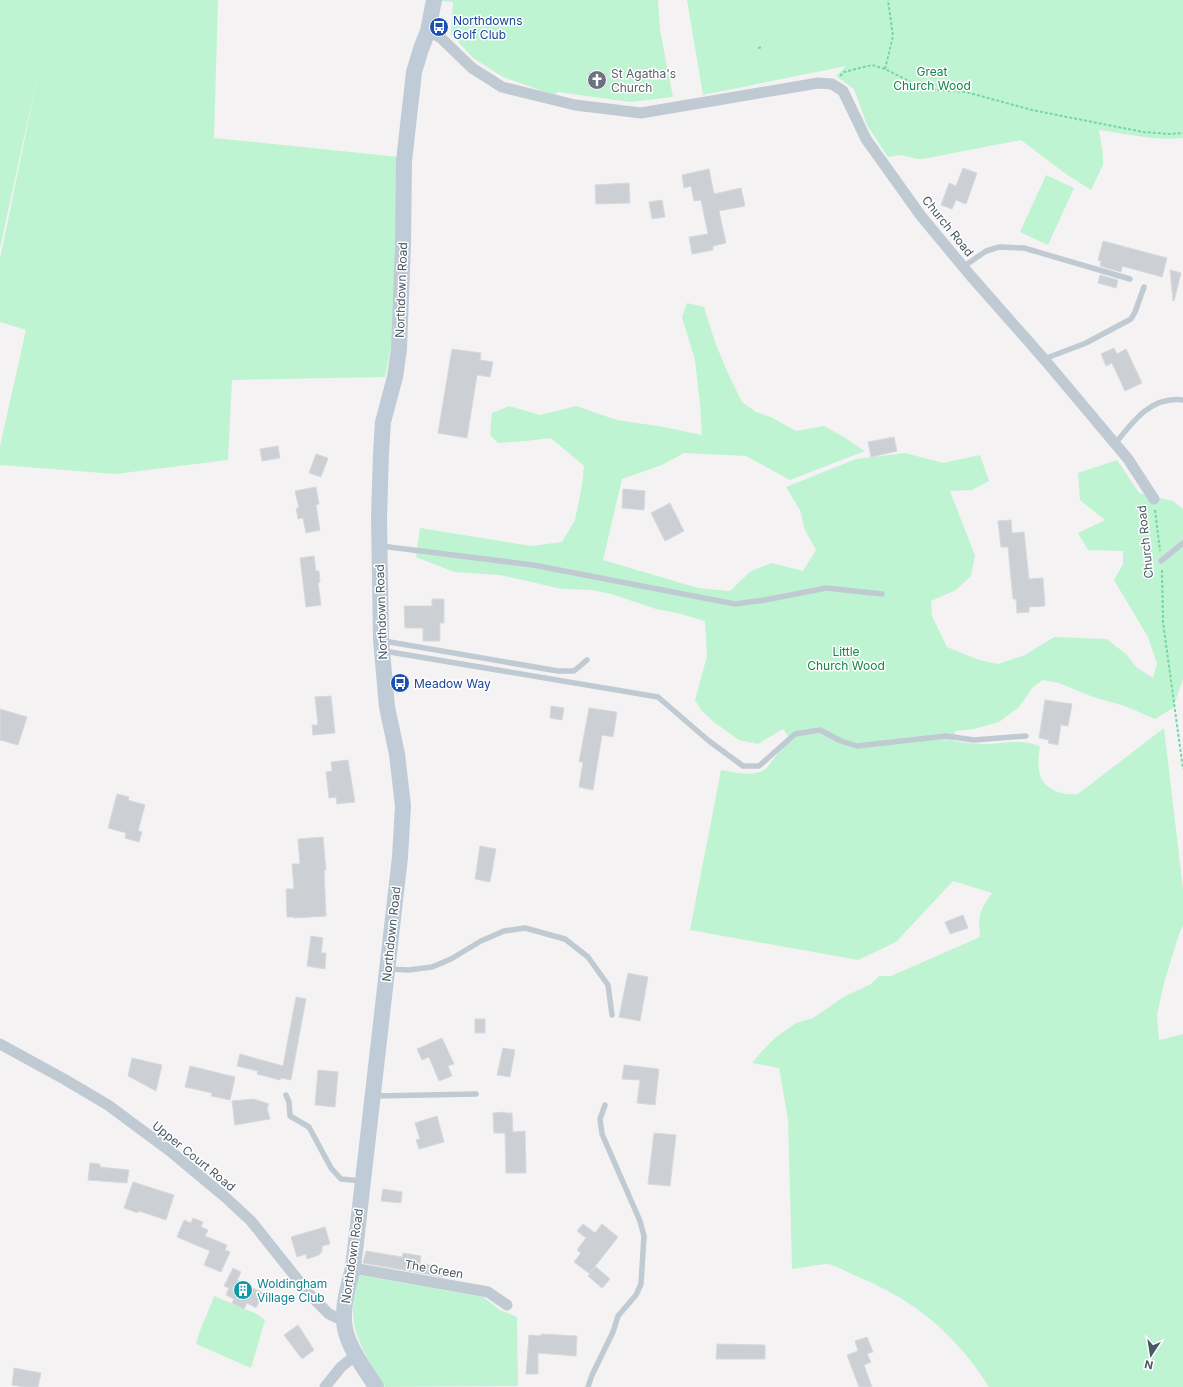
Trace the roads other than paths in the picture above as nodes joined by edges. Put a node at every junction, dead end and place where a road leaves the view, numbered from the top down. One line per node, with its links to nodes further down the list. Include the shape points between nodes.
1 (432, 1): 2 (street, Northdown Road)
2 (428, 31): 3 (street, Church Road, via 441,38 472,68 502,87 575,105 641,113 818,83 832,84 843,91 866,138 921,216); 11 (street, Northdown Road, via 414,72 404,161 399,349 395,377 383,422)
3 (963, 267): 4 (lane, via 986,251 999,247 1024,248); 6 (street, Church Road)
4 (1130, 279)
5 (1144, 287): 6 (lane, via 1131,319 1086,343)
6 (1044, 359): 8 (street, Church Road)
7 (1183, 400): 8 (lane, via 1158,402 1134,419)
8 (1115, 444): 9 (street, Church Road, via 1134,467)
9 (1154, 499)
10 (1183, 543): 12 (lane)
11 (379, 546): 13 (lane, via 533,565 735,604 826,588); 14 (street, Northdown Road)
12 (1161, 561)
13 (882, 594)
14 (382, 646): 15 (lane, via 558,671 574,671); 16 (lane, via 658,697 709,741 743,766 759,766 795,734 820,730 857,746 946,736 974,740); 17 (street, Northdown Road, via 387,708 397,754 403,806)
15 (587, 660)
16 (1026, 736)
17 (387, 969): 18 (lane, via 432,967 504,931 525,928 565,939 588,957 608,985); 22 (street, Northdown Road)
18 (612, 1015)
19 (0, 1044): 27 (street, Upper Court Road, via 108,1105 170,1151 251,1221 310,1295 329,1314)
20 (476, 1094): 22 (lane)
21 (286, 1095): 24 (lane, via 290,1116 309,1127 331,1168 341,1179)
22 (372, 1096): 24 (street, Northdown Road)
23 (605, 1105): 31 (lane, via 600,1120 602,1134 640,1221 644,1236 642,1272 641,1284 636,1295 618,1316)
24 (362, 1181): 25 (street, Northdown Road)
25 (353, 1268): 26 (street, The Green, via 488,1292); 27 (street, Northdown Road)
26 (507, 1305)
27 (344, 1321): 28 (street, Northdown Road, via 348,1340)
28 (356, 1355): 29 (street, via 341,1367); 30 (street, Northdown Road)
29 (325, 1387)
30 (376, 1387)
31 (588, 1387)

